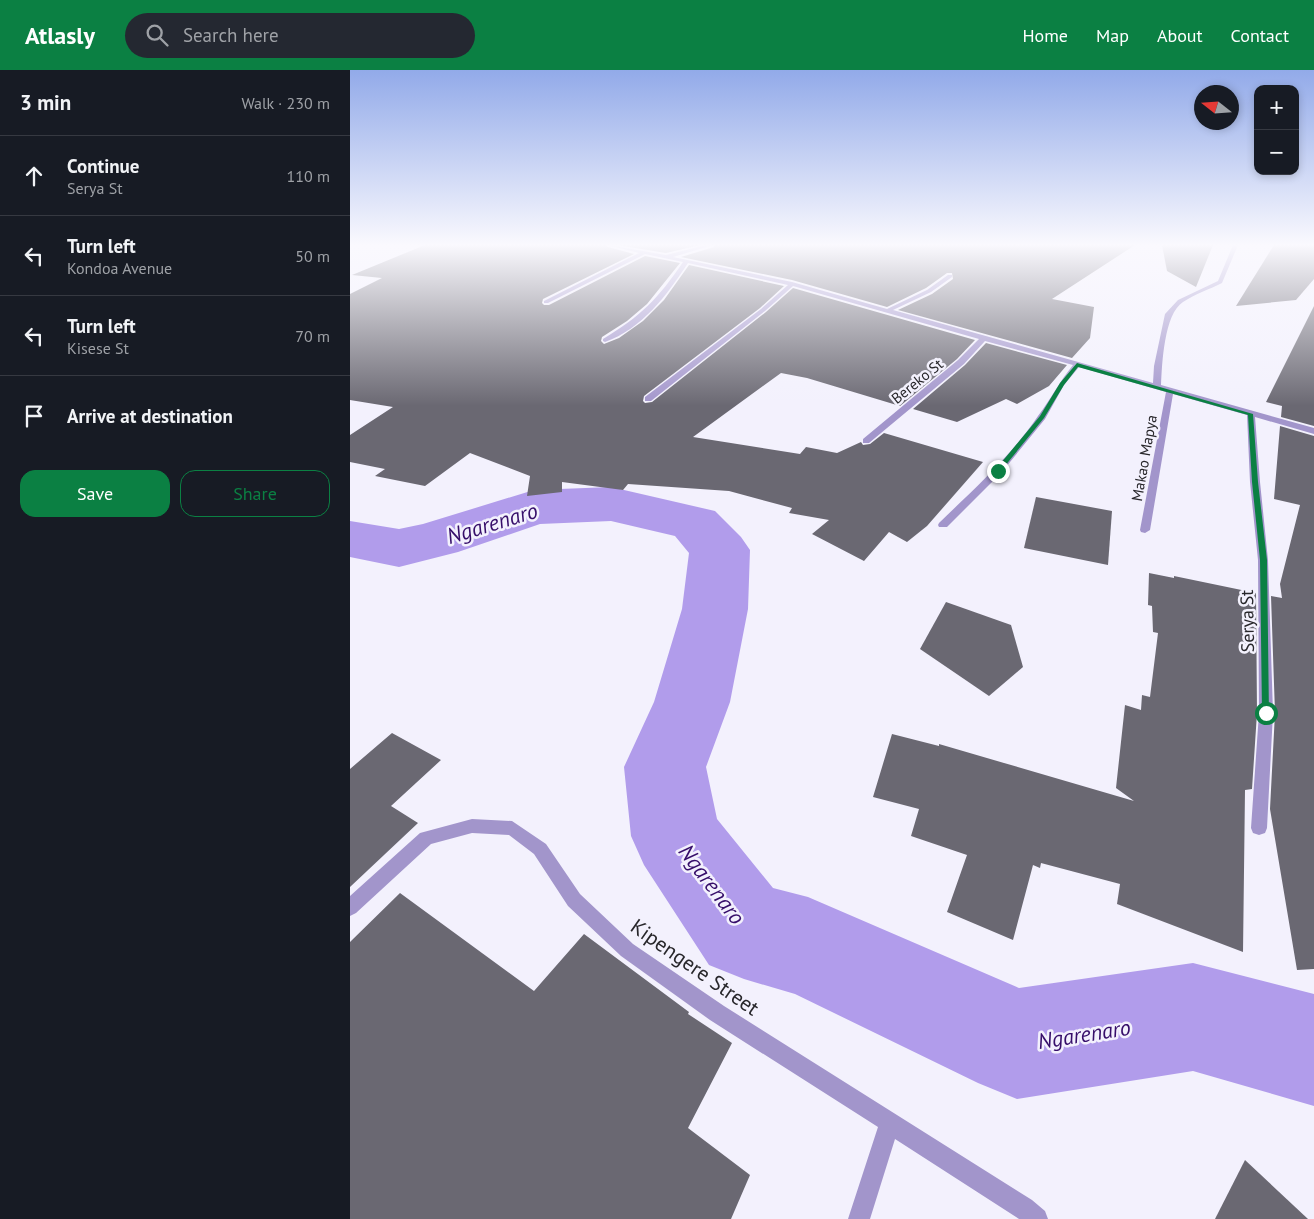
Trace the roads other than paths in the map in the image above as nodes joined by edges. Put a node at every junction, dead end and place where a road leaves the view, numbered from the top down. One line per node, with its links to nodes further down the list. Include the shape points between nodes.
1 (553, 299): 7 (street)
2 (659, 299): 10 (street, via 636,321)
3 (776, 299): 14 (street)
4 (847, 299): 8 (street)
5 (912, 299): 8 (street)
6 (1185, 299): 12 (street, via 1168,314)
7 (546, 302)
8 (889, 310): 9 (street)
9 (982, 339): 11 (street); 17 (street, Bereko St, via 961,362)
10 (605, 340)
11 (1077, 365): 12 (street); 18 (street, via 1061,384 1042,417 998,471)
12 (1157, 388): 13 (street)
13 (1170, 392): 15 (street); 19 (street, Makao Mapya)
14 (648, 399)
15 (1251, 414): 16 (street); 20 (street, Serya St, via 1264,570 1266,713)
16 (1314, 431)
17 (866, 440)
18 (943, 524)
19 (1145, 530)
20 (1260, 828)
21 (350, 907): 22 (street, Kipengere Street, via 426,838 472,826 512,828 540,849 574,900 627,950 717,1013)
22 (890, 1122): 23 (street); 24 (street, Kipengere Street)
23 (859, 1219)
24 (1037, 1219)

